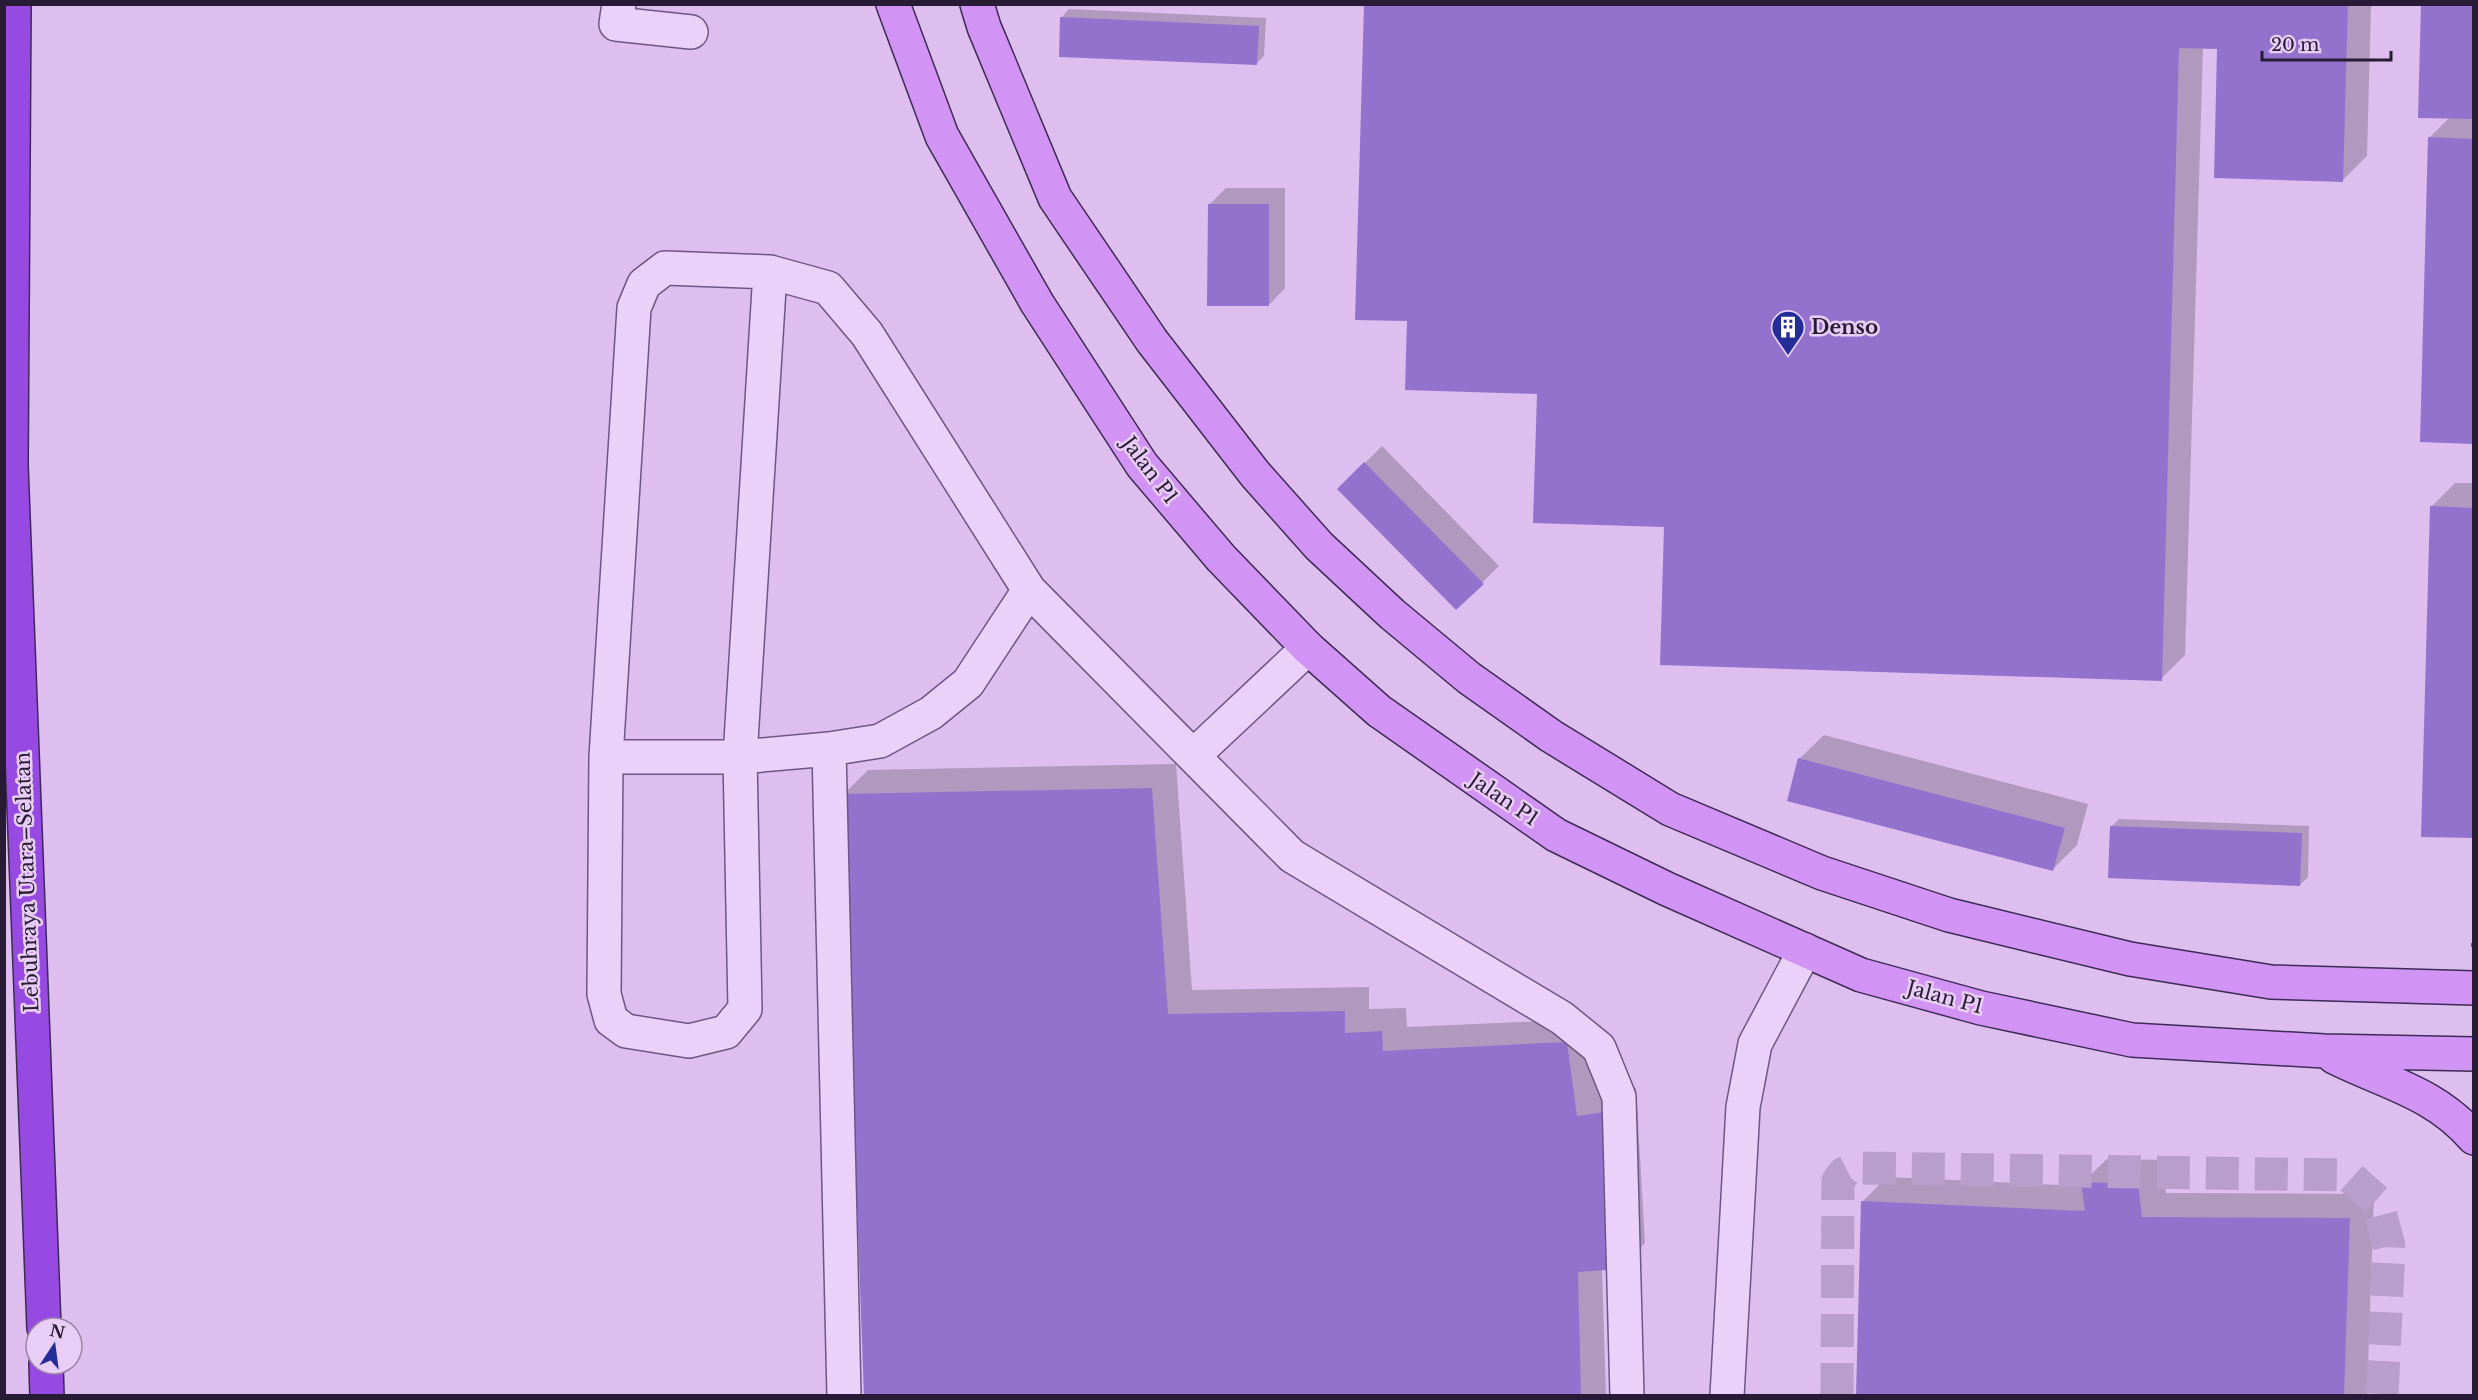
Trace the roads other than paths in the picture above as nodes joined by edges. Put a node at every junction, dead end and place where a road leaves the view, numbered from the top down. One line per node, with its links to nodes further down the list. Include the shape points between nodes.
1 (14, 4): 18 (highway, Lebuhraya Utara–Selatan, via 11,465)
2 (893, 4): 8 (main road, Jalan P1, via 942,136 1042,311 1142,465 1221,558)
3 (977, 4): 14 (main road, via 1055,198 1152,340 1255,474 1319,546 1392,614 1469,678 1551,736 1670,809 1822,873 1949,915 2130,959 2271,982)
4 (618, 14): 5 (street)
5 (692, 32)
6 (770, 272): 7 (street, via 828,288 867,334); 11 (street, via 665,268 644,284 634,308); 12 (street)
7 (1029, 590): 9 (street, via 968,683 931,713 879,741); 10 (street)
8 (1308, 648): 10 (street); 13 (main road, Jalan P1, via 1379,711 1556,835)
9 (829, 749): 12 (street); 21 (street)
10 (1193, 756): 22 (street, via 1292,856 1562,1018 1599,1048 1619,1097)
11 (606, 757): 12 (street); 12 (street, via 604,994 611,1020 626,1031 689,1041 726,1032 745,1009)
12 (740, 757)
13 (1805, 950): 15 (main road, Jalan P1, via 1861,975 1970,1005 2132,1040); 23 (street, via 1755,1044 1749,1068 1743,1107)
14 (2474, 988)
15 (2324, 1051): 16 (main road, Jalan P1); 17 (main road, via 2415,1091 2442,1108)
16 (2474, 1054)
17 (2474, 1138)
18 (44, 1316)
19 (46, 1376): 20 (highway)
20 (47, 1395)
21 (844, 1395)
22 (1628, 1395)
23 (1726, 1395)

